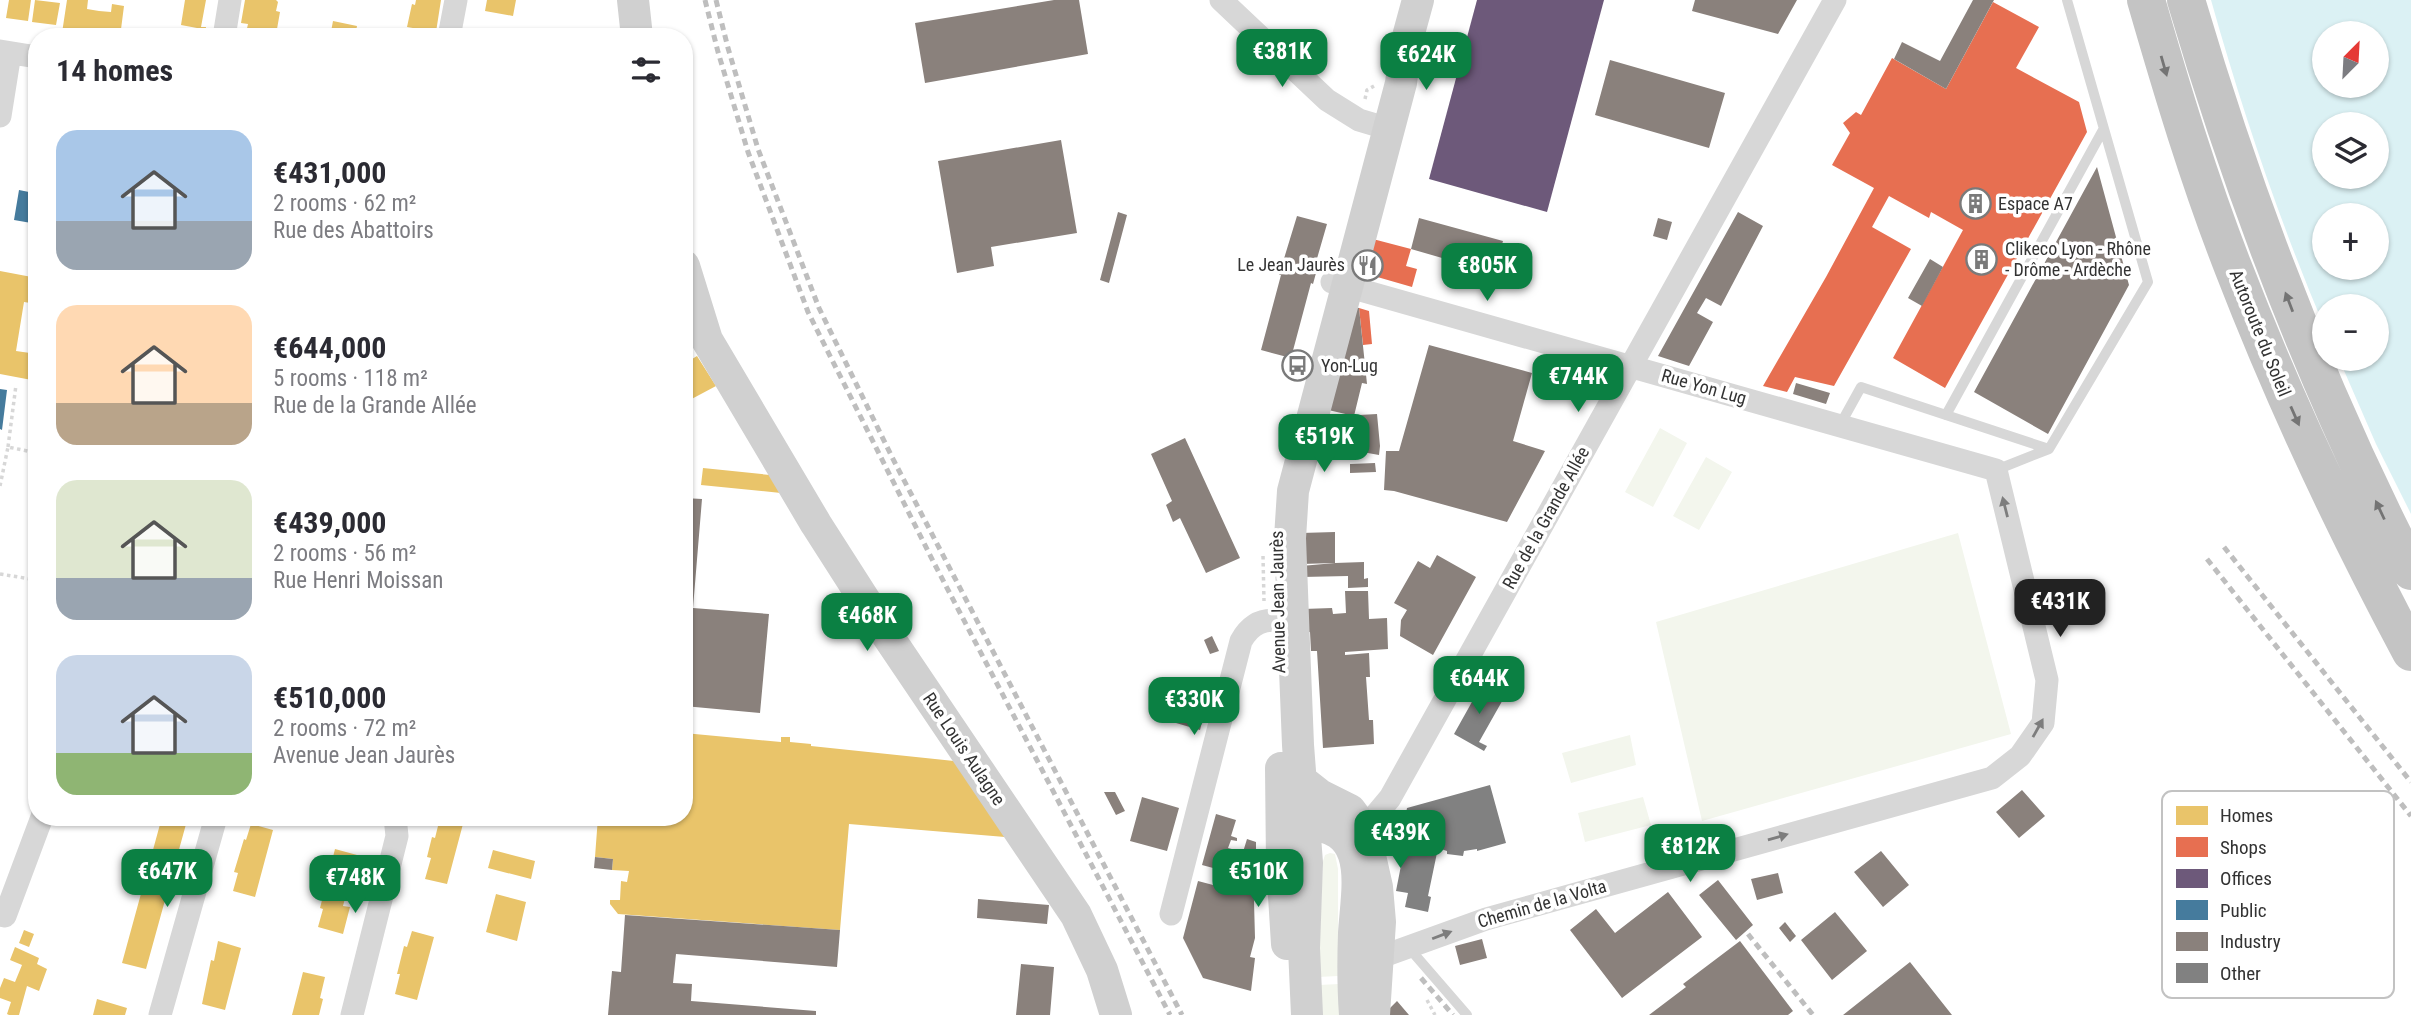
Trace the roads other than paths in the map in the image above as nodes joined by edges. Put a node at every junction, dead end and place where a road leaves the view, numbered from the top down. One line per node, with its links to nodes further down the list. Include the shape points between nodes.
1 (230, 0): 10 (street)
2 (456, 0): 11 (street)
3 (633, 0): 12 (street)
4 (1221, 0): 16 (street, via 1327,100 1345,113)
5 (1418, 0): 16 (street, Avenue Jean Jaurès, via 1401,83)
6 (1835, 0): 20 (street, Rue de la Grande Allée)
7 (2067, 0): 17 (lane)
8 (2146, 0): 27 (highway, Autoroute du Soleil, one-way to 27, via 2202,181 2246,299 2318,468)
9 (2186, 0): 25 (highway, one-way to 9, via 2308,352 2244,185)
10 (225, 28)
11 (451, 28)
12 (637, 28)
13 (5, 52): 14 (street); 15 (street)
14 (28, 56)
15 (0, 116)
16 (1376, 118): 18 (street, Avenue Jean Jaurès)
17 (2103, 130): 21 (lane); 23 (lane, via 2148,282)
18 (1339, 284): 20 (street, Rue Yon Lug); 26 (street, Avenue Jean Jaurès, via 1293,491)
19 (693, 295): 41 (street, Rue Louis Aulagne, via 707,341 816,524 1076,915 1102,970)
20 (1630, 366): 22 (street, Rue Yon Lug); 32 (street, Rue de la Grande Allée, via 1390,798)
21 (1946, 415): 22 (lane, via 1861,387); 23 (lane)
22 (1840, 425): 24 (street, Rue Yon Lug)
23 (2049, 449): 24 (lane)
24 (1996, 470): 36 (street, Chemin de la Volta, one-way to 24, via 1486,919 1993,778 2020,756 2043,723 2047,680)
25 (2411, 571)
26 (1286, 632): 28 (street, Avenue Jean Jaurès); 28 (street, Avenue Jean Jaurès, via 1279,673); 34 (street, via 1258,622 1241,641)
27 (2411, 652)
28 (1301, 806): 32 (street, via 1318,825); 39 (street, Avenue Jean Jaurès, via 1307,863)
29 (39, 826): 35 (street)
30 (213, 826): 38 (street)
31 (396, 826): 40 (street)
32 (1357, 838): 33 (street); 37 (street, via 1377,887)
33 (1358, 896): 37 (street, via 1366,954); 42 (street)
34 (1171, 914)
35 (2, 920)
36 (1409, 948): 37 (street, Chemin de la Volta); 44 (lane)
37 (1378, 958): 43 (street)
38 (160, 1014)
39 (1300, 1014)
40 (352, 1015)
41 (1116, 1015)
42 (1355, 1015)
43 (1374, 1015)
44 (1467, 1015)

